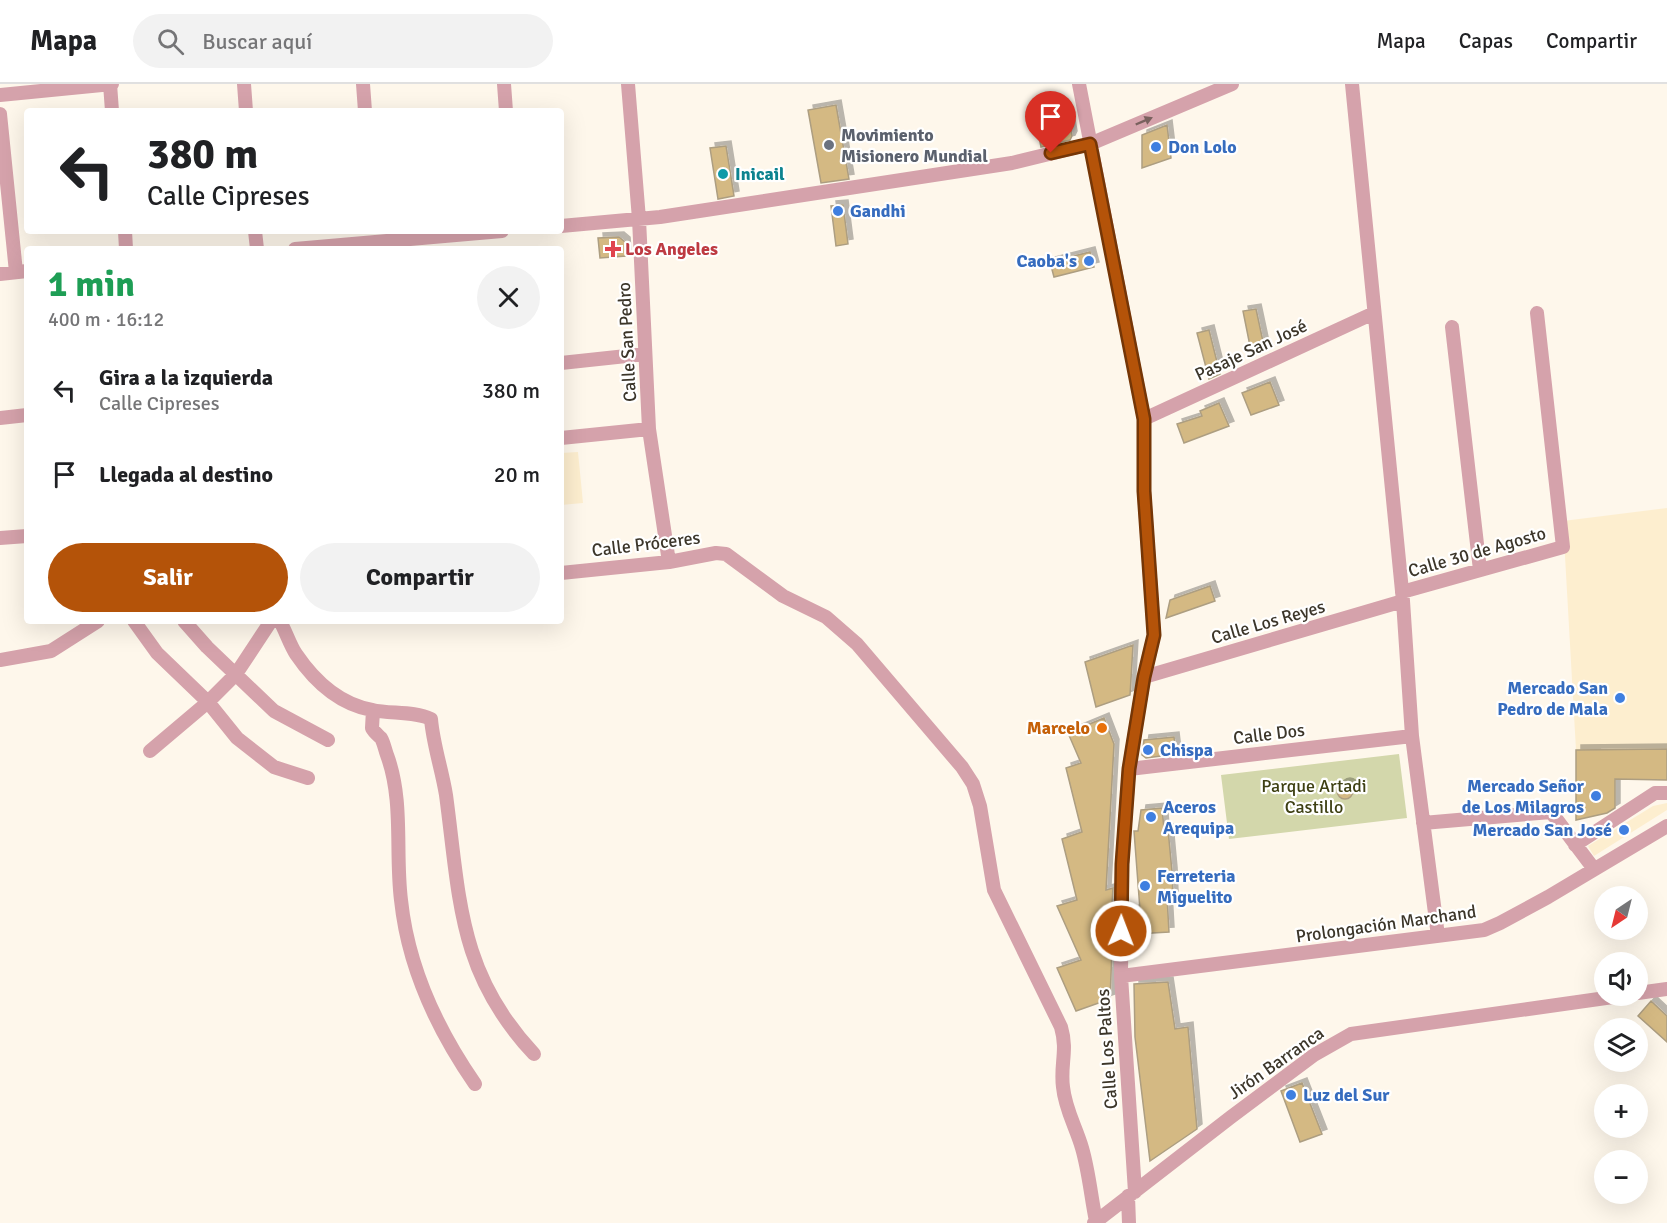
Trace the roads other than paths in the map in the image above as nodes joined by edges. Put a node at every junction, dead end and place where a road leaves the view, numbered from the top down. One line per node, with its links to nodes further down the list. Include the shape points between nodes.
1 (111, 84): 9 (street); 10 (street)
2 (244, 84): 11 (street)
3 (363, 84): 12 (street)
4 (504, 84): 13 (street)
5 (628, 84): 16 (street, Calle San Pedro)
6 (1079, 84): 15 (street, Calle Los Paltos)
7 (1232, 84): 15 (street, one-way to 7)
8 (1352, 84): 23 (street)
9 (0, 95)
10 (112, 108)
11 (246, 108)
12 (365, 108)
13 (506, 108)
14 (0, 114): 21 (street)
15 (1090, 144): 16 (street, via 1012,163); 30 (street, Calle Los Paltos)
16 (639, 219): 17 (street); 26 (street, Calle San Pedro)
17 (564, 226)
18 (426, 234): 19 (street)
19 (375, 236): 20 (street)
20 (313, 246)
21 (21, 272): 22 (street)
22 (0, 274)
23 (1374, 313): 30 (street, Pasaje San José); 38 (street)
24 (1537, 313): 36 (street, Calle 30 de Agosto, via 1563,547)
25 (1452, 327): 36 (street)
26 (645, 354): 27 (street); 31 (street, Calle San Pedro)
27 (564, 363)
28 (24, 415): 29 (street)
29 (0, 418)
30 (1144, 419): 46 (street, Calle Los Paltos, via 1144,491 1154,635)
31 (649, 429): 32 (street); 35 (street, Calle San Pedro)
32 (564, 438)
33 (24, 536): 34 (street)
34 (0, 538)
35 (669, 562): 37 (street, Calle Próceres); 67 (street, Calle Próceres, via 726,554 783,597 826,617 857,644 962,767 980,806 994,890 1061,1027 1065,1051 1063,1087)
36 (1480, 570): 38 (street, Calle 30 de Agosto)
37 (564, 573)
38 (1402, 597): 46 (street, Calle Los Reyes); 49 (street)
39 (93, 624): 44 (street, via 51,651)
40 (136, 624): 47 (street, via 157,653)
41 (187, 624): 45 (street)
42 (270, 624): 45 (street)
43 (281, 624): 48 (street, via 295,653 325,688 349,703)
44 (0, 660)
45 (236, 674): 47 (street); 50 (street, via 274,711)
46 (1144, 677): 52 (street, Calle Los Paltos)
47 (208, 702): 51 (street); 53 (street, via 237,738 254,752 274,767)
48 (373, 710): 64 (street, via 431,718 444,779 461,914 472,955 498,1010); 65 (street, via 372,728 380,738 394,782 400,899 412,955 444,1035)
49 (1412, 735): 52 (street, Calle Dos); 55 (street)
50 (328, 740)
51 (150, 751)
52 (1129, 769): 60 (street, Calle Los Paltos)
53 (308, 778)
54 (1667, 793): 57 (street, via 1655,793)
55 (1423, 823): 57 (street, via 1551,812); 59 (street)
56 (1667, 826): 58 (street, Prolongación Marchand)
57 (1575, 845): 58 (street)
58 (1593, 869): 59 (street, Prolongación Marchand, via 1484,930)
59 (1438, 936): 60 (street, Prolongación Marchand)
60 (1120, 976): 66 (street, Calle Los Paltos)
61 (1667, 989): 62 (street)
62 (1648, 992)
63 (1594, 1000): 66 (street, Jirón Barranca, via 1351,1034 1314,1055)
64 (534, 1054)
65 (475, 1084)
66 (1132, 1194): 67 (street, Jirón Barranca); 68 (street, Calle Los Paltos)
67 (1099, 1222)
68 (1129, 1223)

